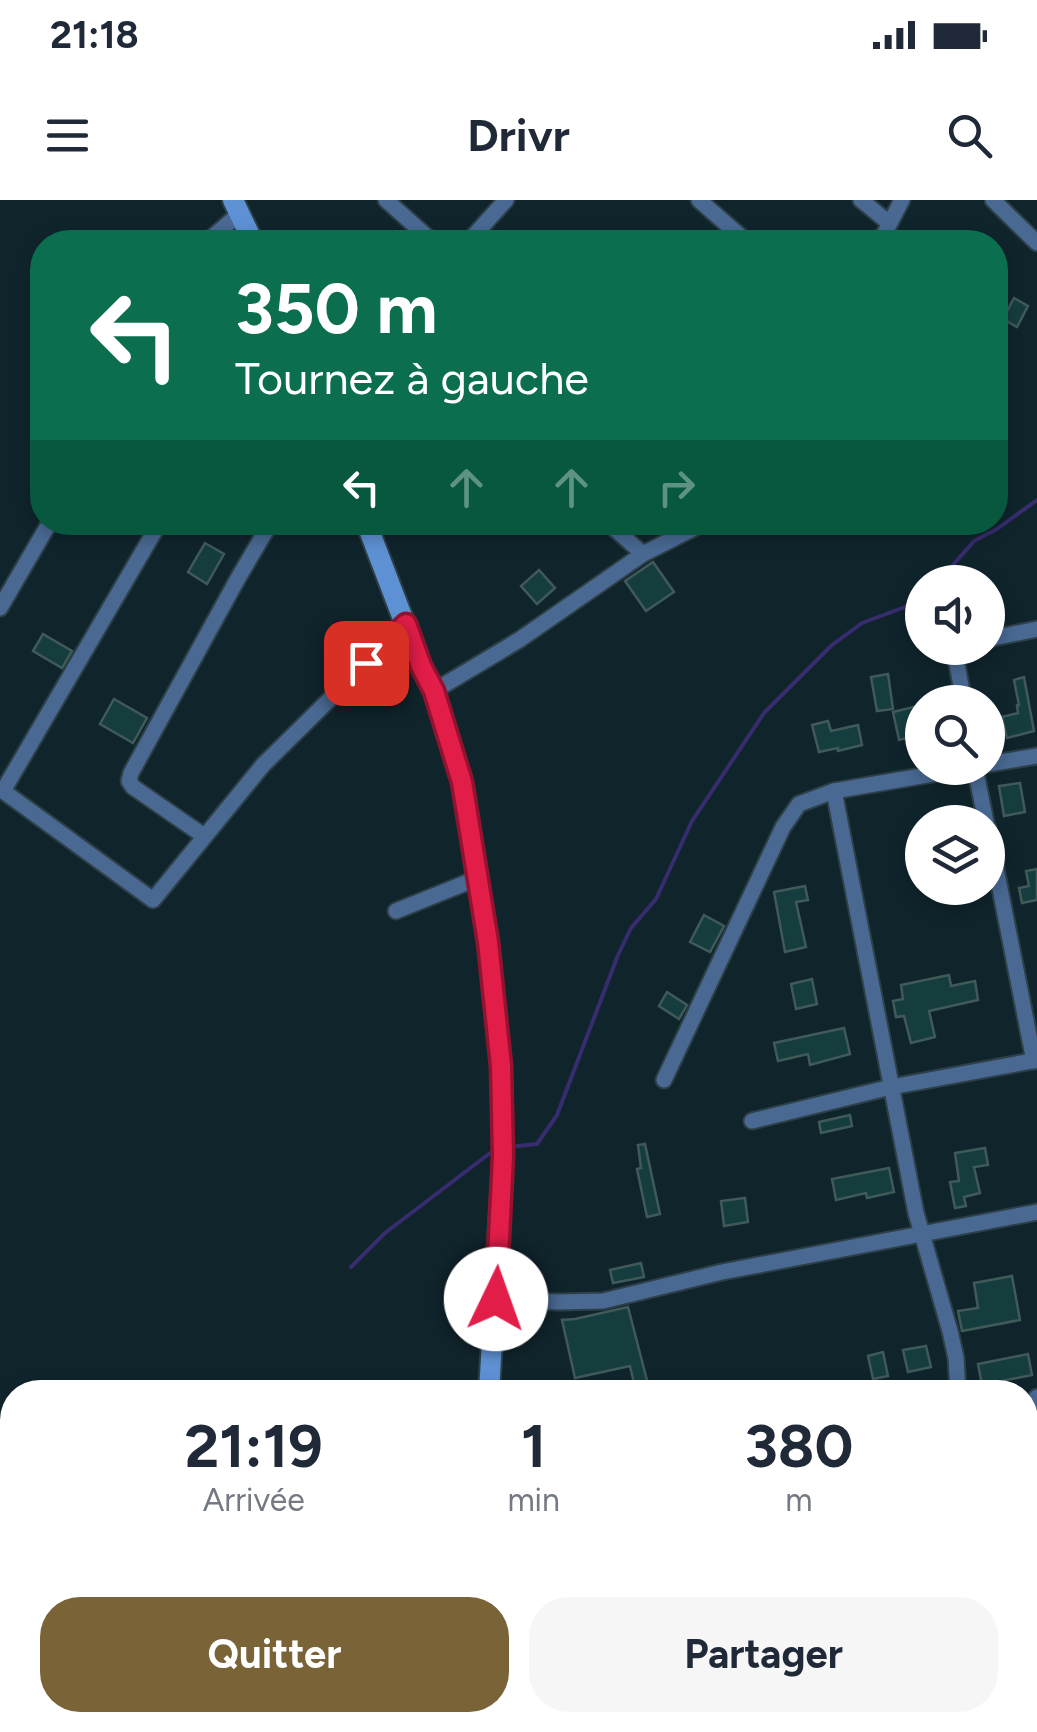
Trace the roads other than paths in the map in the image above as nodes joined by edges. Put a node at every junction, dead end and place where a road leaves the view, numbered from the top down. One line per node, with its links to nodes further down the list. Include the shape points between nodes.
1 (386, 200): 11 (street)
2 (506, 200): 12 (street)
3 (699, 200): 13 (street)
4 (861, 200): 8 (street)
5 (902, 200): 8 (street)
6 (993, 200): 15 (street)
7 (236, 207): 9 (street); 10 (street)
8 (889, 224): 14 (street)
9 (217, 230)
10 (247, 230)
11 (420, 230)
12 (479, 230)
13 (733, 230)
14 (886, 230)
15 (1037, 243)
16 (42, 535): 23 (street)
17 (152, 535): 31 (street)
18 (263, 535): 33 (street, via 129,781)
19 (371, 535): 24 (street)
20 (621, 535): 22 (street)
21 (680, 535): 22 (street)
22 (643, 554): 27 (street)
23 (0, 608)
24 (406, 624): 27 (street); 33 (street, via 263,765)
25 (1037, 629): 26 (street)
26 (1005, 636)
27 (434, 691): 34 (street, via 462,782)
28 (1037, 756): 29 (street)
29 (1005, 761)
30 (905, 778): 32 (street)
31 (1, 790): 33 (street, via 154,900)
32 (834, 790): 38 (street, via 799,804 783,827); 39 (street)
33 (204, 836)
34 (478, 878): 36 (street); 43 (street, via 501,1066)
35 (1004, 905): 37 (street)
36 (396, 911)
37 (1036, 1060): 39 (street)
38 (664, 1080)
39 (891, 1088): 40 (street); 42 (street)
40 (752, 1121)
41 (1037, 1212): 42 (street)
42 (921, 1236): 43 (street, via 593,1302); 45 (street)
43 (496, 1299): 44 (street)
44 (491, 1380)
45 (957, 1380)

